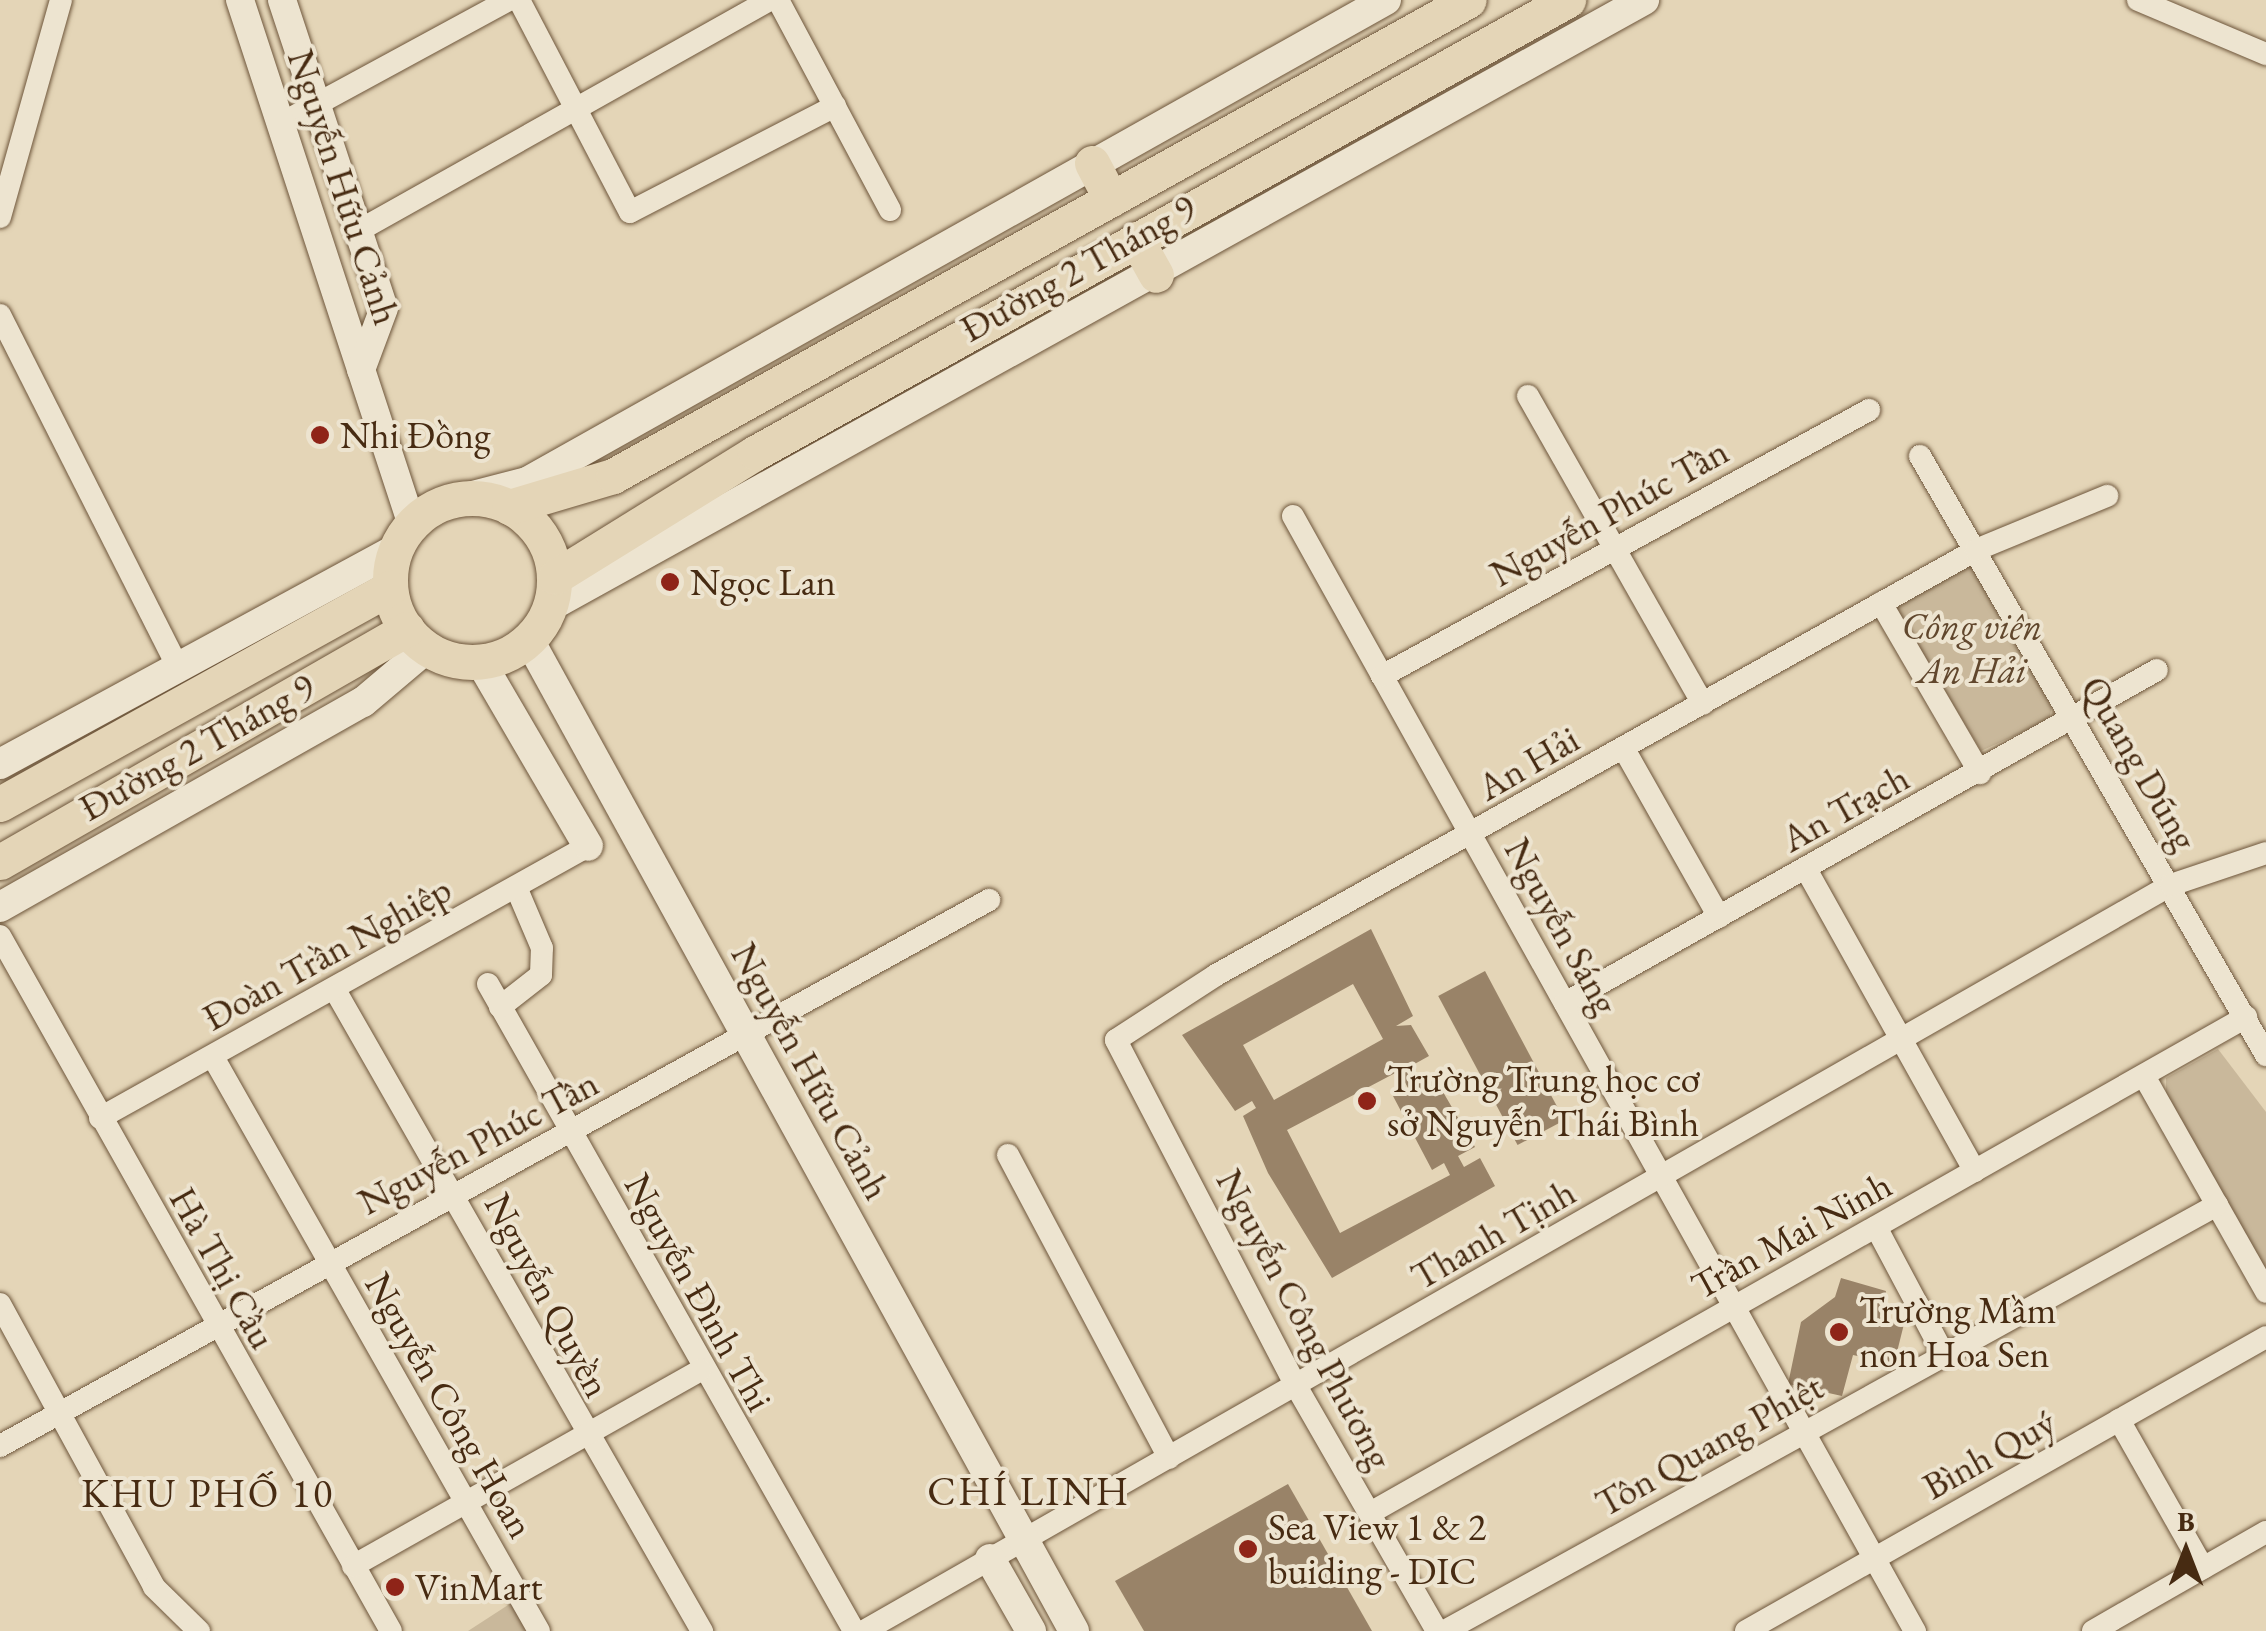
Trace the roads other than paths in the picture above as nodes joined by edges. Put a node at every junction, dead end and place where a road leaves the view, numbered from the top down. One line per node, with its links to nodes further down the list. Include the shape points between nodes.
1 (61, 0): 20 (street)
2 (240, 0): 16 (street, Nguyễn Hữu Cảnh)
3 (282, 0): 13 (street, Nguyễn Hữu Cảnh)
4 (509, 0): 13 (street)
5 (519, 0): 15 (street)
6 (774, 0): 14 (street); 15 (street)
7 (1386, 0): 17 (main road)
8 (1469, 0): 18 (main road, Đường 2 Tháng 9)
9 (1568, 0): 22 (main road, Đường 2 Tháng 9)
10 (1644, 0): 23 (main road, Đường 2 Tháng 9)
11 (2138, 0): 12 (street)
12 (2266, 54)
13 (321, 102): 16 (street); 21 (street, Nguyễn Hữu Cảnh)
14 (836, 106): 15 (street, via 630,212); 19 (street)
15 (572, 107): 21 (street)
16 (284, 122): 25 (street, Nguyễn Hữu Cảnh)
17 (1092, 163): 18 (main road); 30 (main road, via 527,482)
18 (1111, 199): 31 (main road, Đường 2 Tháng 9, via 614,476)
19 (890, 210)
20 (0, 217)
21 (358, 230): 25 (street, Nguyễn Hữu Cảnh, via 384,308)
22 (1136, 239): 23 (main road); 37 (main road, Đường 2 Tháng 9)
23 (1156, 275): 37 (main road, Đường 2 Tháng 9)
24 (0, 315): 41 (street)
25 (361, 370): 33 (street)
26 (1528, 396): 34 (street)
27 (1869, 410): 34 (street, Nguyễn Phúc Tần)
28 (1920, 456): 35 (street, Quang Dũng)
29 (2106, 496): 35 (street, An Hải)
30 (465, 498): 31 (main road); 33 (main road)
31 (510, 507): 37 (main road, via 543,538)
32 (1293, 516): 44 (street, Nguyễn Sáng)
33 (404, 536): 36 (main road); 41 (main road)
34 (1614, 549): 44 (street, Nguyễn Phúc Tần); 45 (street)
35 (1976, 550): 38 (street, An Hải); 46 (street, Quang Dũng)
36 (390, 588): 39 (main road); 50 (main road, Đường 2 Tháng 9)
37 (553, 591): 40 (main road)
38 (1881, 603): 45 (street, An Hải); 49 (street)
39 (417, 639): 42 (main road); 54 (main road, Đường 2 Tháng 9); 59 (main road, Đường 2 Tháng 9, via 362,702)
40 (528, 640): 42 (main road); 67 (main road, Nguyễn Hữu Cảnh)
41 (175, 662): 48 (main road)
42 (480, 662): 52 (main road)
43 (2157, 670): 46 (street, An Trạch)
44 (1382, 676): 51 (street, Nguyễn Sáng)
45 (1703, 704): 47 (street, An Hải)
46 (2074, 720): 49 (street, An Trạch); 56 (street, Quang Dũng)
47 (1624, 749): 51 (street, An Hải); 60 (street)
48 (0, 764)
49 (1980, 772): 55 (street, An Trạch)
50 (0, 804)
51 (1471, 835): 64 (street, Nguyễn Sáng); 68 (street, An Hải)
52 (588, 846): 57 (street, Đoàn Trần Nghiệp)
53 (2264, 860): 56 (street, Thanh Tịnh)
54 (0, 862)
55 (1806, 869): 60 (street, An Trạch); 69 (street)
56 (2171, 884): 66 (street, Quang Dũng); 69 (street, Thanh Tịnh)
57 (516, 888): 63 (street, Đoàn Trần Nghiệp); 65 (street, via 542,948 541,974)
58 (989, 900): 67 (street, Nguyễn Phúc Tần)
59 (0, 907)
60 (1719, 917): 64 (street, An Trạch)
61 (0, 936): 73 (street, Hà Thị Cầu)
62 (488, 984): 65 (street, Nguyễn Đình Thi)
63 (335, 990): 71 (street, Đoàn Trần Nghiệp); 78 (street, Nguyễn Quyền)
64 (1565, 1003): 77 (street, Nguyễn Sáng)
65 (500, 1007): 74 (street, Nguyễn Đình Thi)
66 (2246, 1017): 70 (street, Quang Dũng); 72 (street, Trần Mai Ninh)
67 (746, 1035): 74 (street, Nguyễn Phúc Tần); 99 (main road, Nguyễn Hữu Cảnh)
68 (1116, 1040): 89 (street, Nguyễn Công Phương)
69 (1900, 1044): 76 (street); 77 (street, Thanh Tịnh)
70 (2266, 1055)
71 (213, 1056): 73 (street, Đoàn Trần Nghiệp); 81 (street, Nguyễn Công Hoan)
72 (2144, 1076): 76 (street, Trần Mai Ninh); 79 (street)
73 (100, 1118): 85 (street, Hà Thị Cầu)
74 (571, 1136): 78 (street, Nguyễn Phúc Tần); 88 (street, Nguyễn Đình Thi)
75 (1008, 1155): 95 (street)
76 (1975, 1171): 80 (street, Trần Mai Ninh)
77 (1660, 1179): 84 (street, Nguyễn Sáng); 89 (street, Thanh Tịnh)
78 (453, 1192): 81 (street, Nguyễn Phúc Tần); 93 (street, Nguyễn Quyền)
79 (2216, 1205): 82 (street); 87 (street, Tôn Quang Phiệt)
80 (1876, 1227): 84 (street, Trần Mai Ninh); 87 (street)
81 (328, 1262): 85 (street, Nguyễn Phúc Tần); 96 (street, Nguyễn Công Hoan)
82 (2266, 1292)
83 (0, 1304): 90 (street)
84 (1734, 1307): 92 (street, Nguyễn Sáng); 97 (street, Trần Mai Ninh)
85 (215, 1326): 90 (street, Nguyễn Phúc Tần); 102 (street, Hà Thị Cầu)
86 (2266, 1337): 91 (street, Bình Quý)
87 (1944, 1355): 92 (street, Tôn Quang Phiệt)
88 (702, 1370): 93 (street); 108 (street, Nguyễn Đình Thi)
89 (1296, 1386): 95 (street, Thanh Tịnh); 97 (street, Nguyễn Công Phương)
90 (62, 1412): 94 (street, Nguyễn Phúc Tần); 104 (street, via 154,1587)
91 (2119, 1420): 100 (street, Bình Quý); 103 (street)
92 (1805, 1432): 100 (street, Nguyễn Sáng); 112 (street, Tôn Quang Phiệt)
93 (584, 1438): 96 (street); 107 (street, Nguyễn Quyền)
94 (0, 1446)
95 (1168, 1458): 99 (street, Thanh Tịnh)
96 (464, 1501): 102 (street); 106 (street, Nguyễn Công Hoan)
97 (1370, 1513): 112 (street, Nguyễn Công Phương)
98 (2266, 1532): 103 (street)
99 (1023, 1541): 101 (street, Thanh Tịnh); 111 (main road, Nguyễn Hữu Cảnh)
100 (1875, 1558): 113 (street, Bình Quý); 114 (street, Nguyễn Sáng)
101 (990, 1559): 109 (street, Thanh Tịnh); 110 (main road)
102 (353, 1566): 105 (street, Hà Thị Cầu)
103 (2202, 1568): 115 (street)
104 (199, 1631)
105 (391, 1631)
106 (539, 1631)
107 (702, 1631)
108 (854, 1631)
109 (864, 1631)
110 (1031, 1631)
111 (1074, 1631)
112 (1441, 1631)
113 (1746, 1631)
114 (1915, 1631)
115 (2093, 1631)

